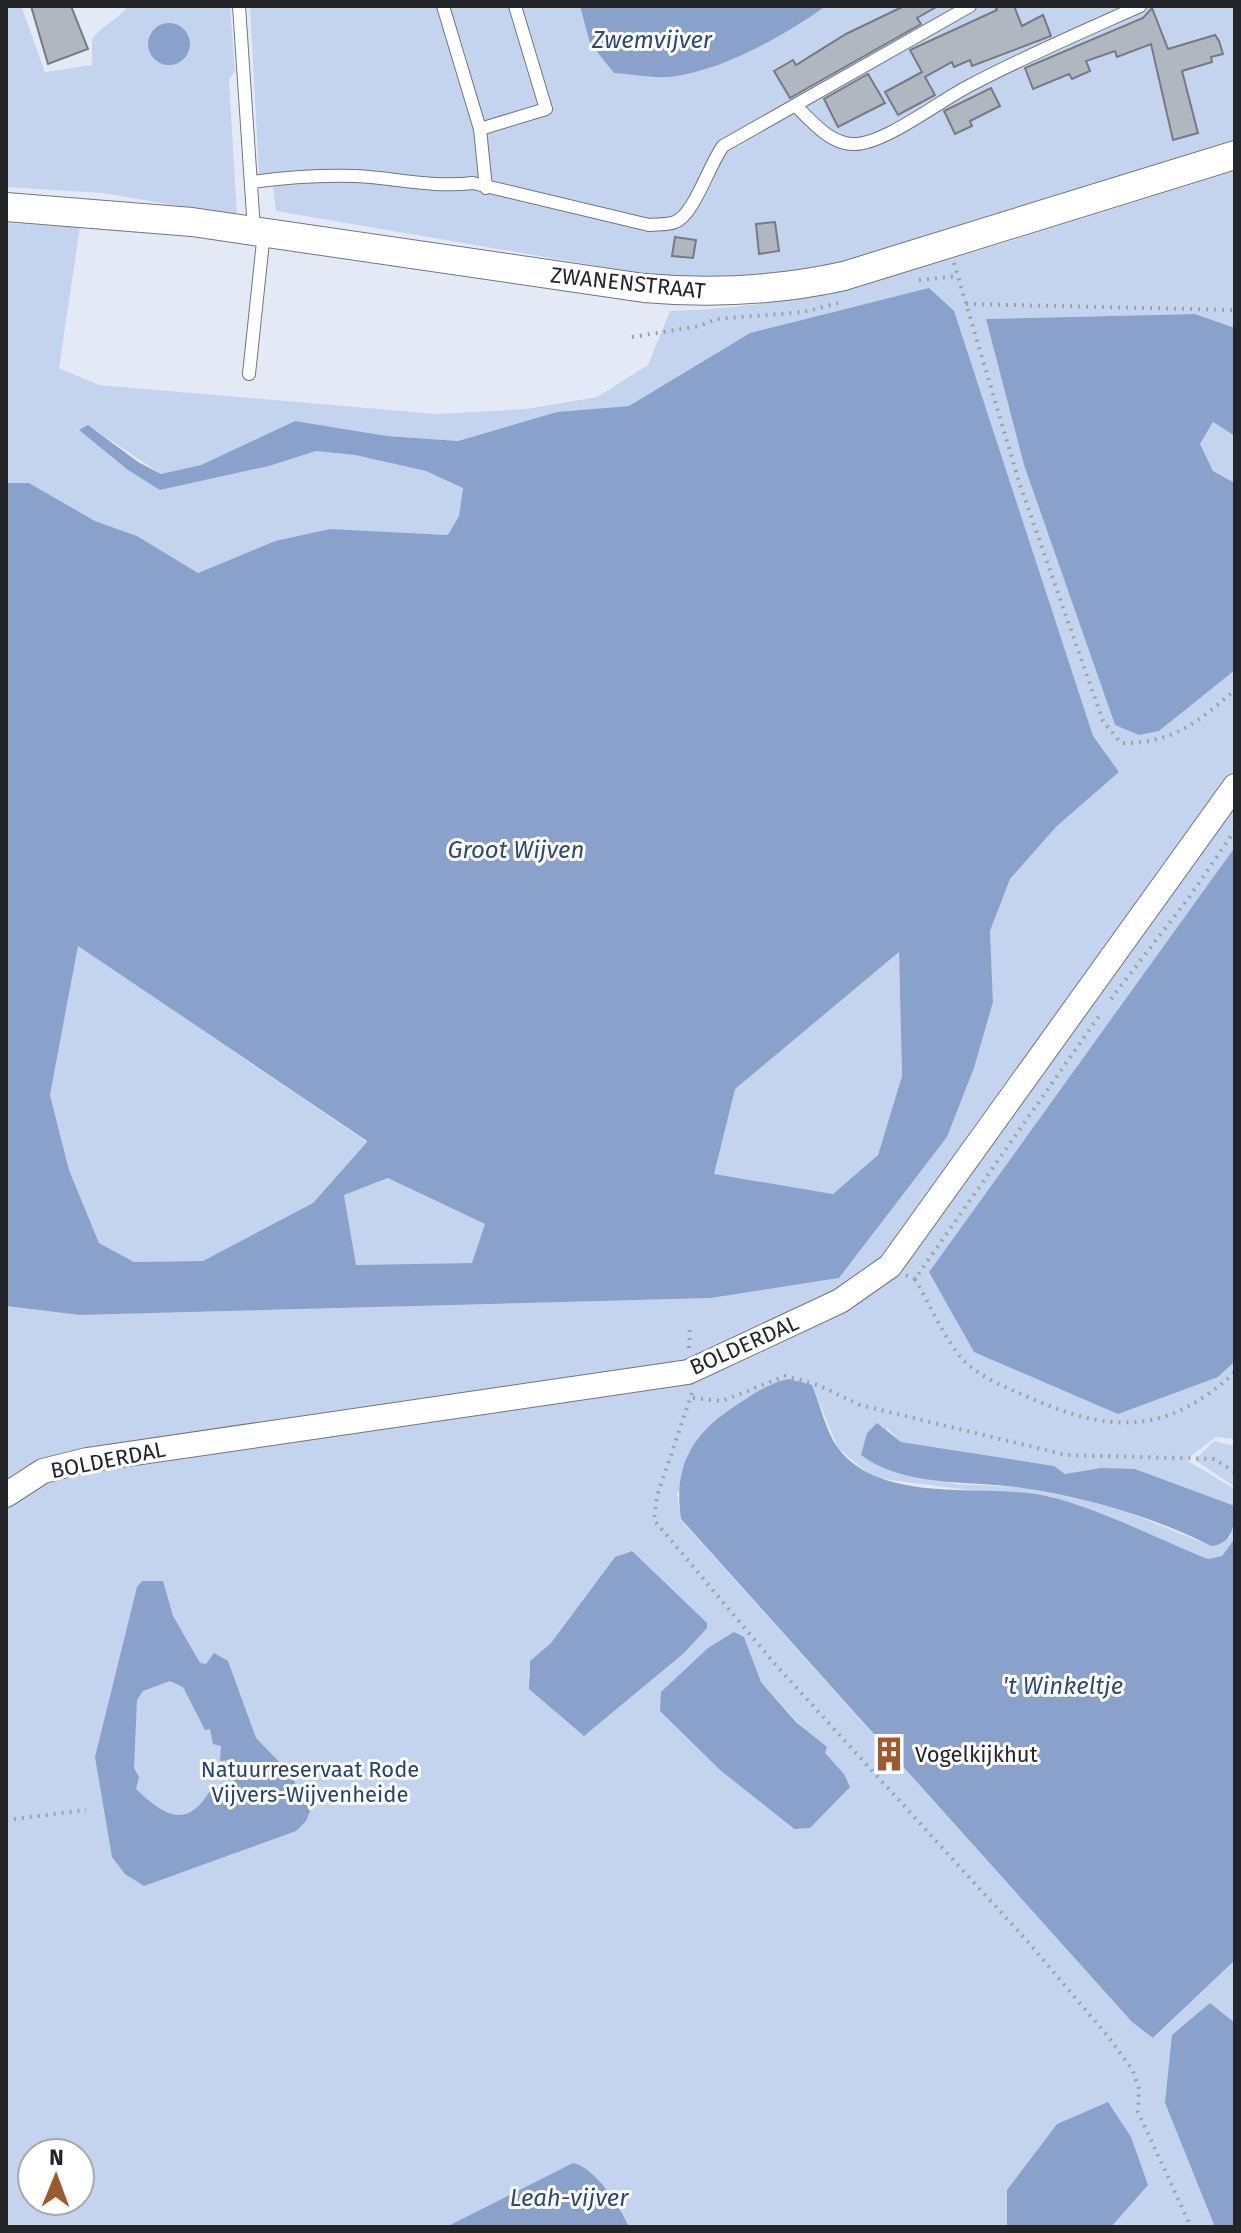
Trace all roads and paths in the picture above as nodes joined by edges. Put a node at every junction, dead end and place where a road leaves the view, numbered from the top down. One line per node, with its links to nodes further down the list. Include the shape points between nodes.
1 (239, 6): 9 (lane)
2 (443, 6): 7 (lane)
3 (515, 6): 7 (lane, via 546,109)
4 (970, 6): 6 (lane)
5 (1140, 6): 6 (lane, via 856,145 820,130)
6 (797, 107): 10 (lane, via 723,146 688,214 674,223 649,225)
7 (480, 129): 10 (lane)
8 (1235, 155): 13 (street, ZWANENSTRAAT)
9 (252, 182): 10 (lane, via 302,175 359,176); 12 (lane)
10 (486, 188)
11 (6, 207): 12 (street, ZWANENSTRAAT)
12 (259, 231): 13 (street, ZWANENSTRAAT, via 699,293 795,287); 16 (lane)
13 (948, 245): 14 (path)
14 (966, 304): 15 (path); 17 (path, via 1020,485 1103,721 1121,743 1151,744 1197,723)
15 (1235, 310)
16 (249, 374)
17 (1235, 690)
18 (1235, 786): 20 (street, BOLDERDAL)
19 (1235, 830): 21 (path)
20 (890, 1266): 21 (path); 22 (street, BOLDERDAL, via 840,1301)
21 (915, 1279): 23 (path, via 964,1361 1067,1415 1130,1426 1153,1421)
22 (688, 1372): 24 (path); 26 (street, BOLDERDAL, via 87,1460 43,1471)
23 (1235, 1372)
24 (693, 1398): 25 (path, via 722,1401 785,1376 860,1405 1066,1455 1214,1459); 29 (path, via 657,1496 654,1520 774,1663 1110,2039 1133,2071 1138,2112)
25 (1235, 1472)
26 (6, 1495)
27 (86, 1810): 28 (path)
28 (6, 1820)
29 (1191, 2227)

